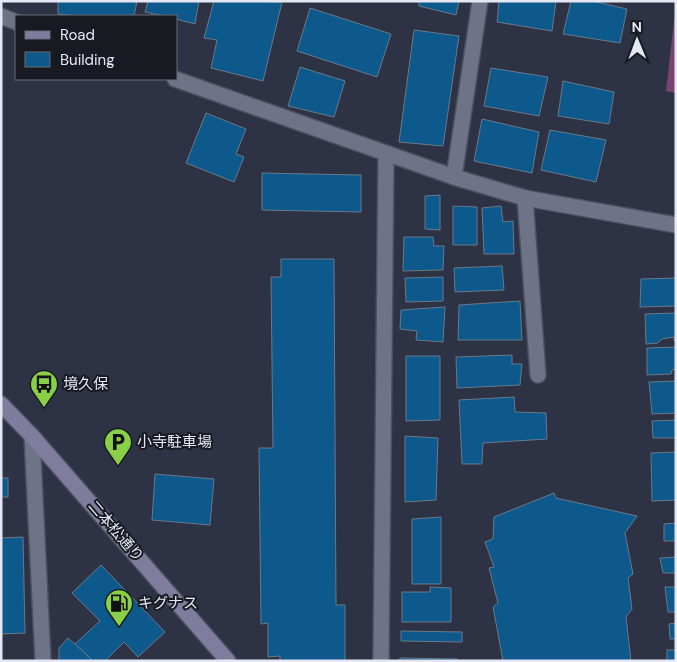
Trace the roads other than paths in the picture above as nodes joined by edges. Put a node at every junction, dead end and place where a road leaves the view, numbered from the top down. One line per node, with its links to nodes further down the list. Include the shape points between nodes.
1 (480, 1): 6 (street)
2 (1, 16): 3 (street)
3 (15, 22)
4 (178, 80): 5 (street)
5 (386, 154): 6 (street); 14 (street)
6 (454, 177): 7 (street)
7 (525, 198): 8 (street); 9 (street)
8 (676, 225)
9 (538, 375)
10 (1, 404): 11 (street, 二本松通り)
11 (32, 436): 12 (street); 13 (street, 二本松通り)
12 (43, 661)
13 (228, 661)
14 (380, 661)

